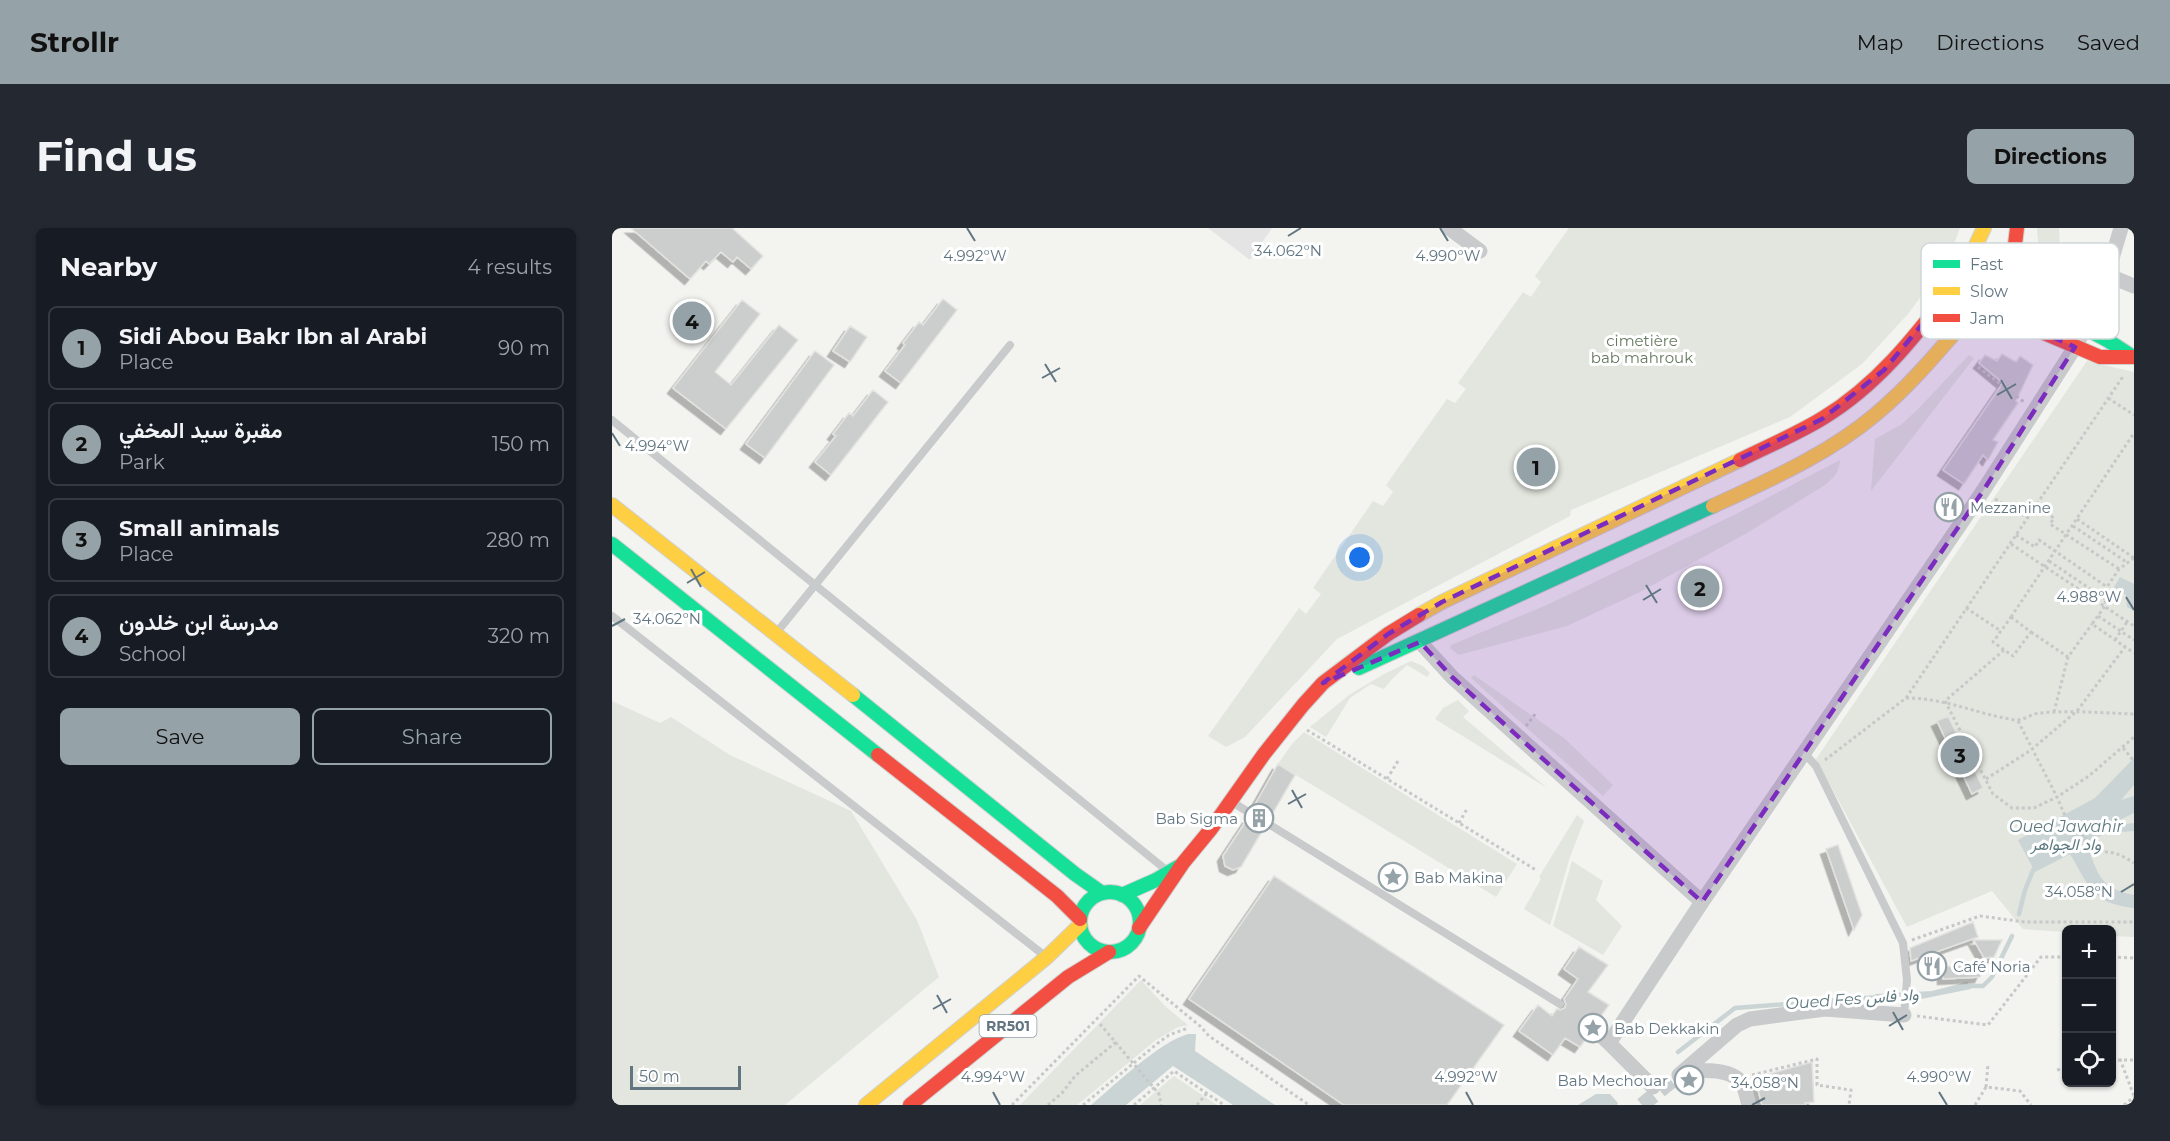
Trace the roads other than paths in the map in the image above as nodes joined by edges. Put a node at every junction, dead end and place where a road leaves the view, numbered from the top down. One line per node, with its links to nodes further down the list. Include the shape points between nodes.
1 (1449, 228): 8 (street)
2 (1984, 228): 5 (main road)
3 (2017, 228): 6 (main road)
4 (2121, 228): 7 (street)
5 (1977, 243)
6 (2015, 243)
7 (2116, 243)
8 (1480, 251)
9 (2119, 279): 10 (street)
10 (2134, 286)
11 (1921, 328): 26 (main road, via 1884,370 1822,419 1442,602 1388,634)
12 (1952, 339): 25 (main road, via 1874,416 1832,445 1716,504)
13 (2057, 339): 17 (main road)
14 (2079, 339): 17 (street)
15 (2105, 339): 18 (main road)
16 (1010, 345): 22 (lane)
17 (2075, 347): 18 (main road, via 2100,357); 27 (street)
18 (2134, 357)
19 (612, 420): 22 (lane)
20 (612, 505): 24 (main road)
21 (612, 544): 36 (main road, via 1057,896)
22 (815, 586): 24 (lane); 32 (lane)
23 (612, 616): 39 (lane)
24 (775, 634): 33 (main road)
25 (1420, 642): 26 (main road); 35 (street, via 1452,676)
26 (1323, 684): 28 (main road, via 1264,754)
27 (1805, 754): 35 (street); 41 (lane, via 1816,766 1903,943)
28 (1231, 802): 29 (lane); 31 (main road)
29 (1250, 813)
30 (1267, 823): 40 (lane)
31 (1182, 864): 32 (main road); 37 (main road)
32 (1169, 873): 34 (main road)
33 (1102, 893): 34 (main road); 36 (main road, RR501, via 1087,903)
34 (1122, 895): 37 (main road, via 1137,908)
35 (1702, 902): 43 (street)
36 (1080, 922): 38 (main road, via 1090,944); 39 (main road, RR501)
37 (1139, 928): 38 (main road, RR501, via 1125,948)
38 (1109, 952): 46 (main road, RR501, via 1068,977)
39 (1047, 957): 45 (main road, RR501)
40 (1560, 1004)
41 (1904, 1008): 47 (street, via 1825,1009 1750,1019 1737,1025 1681,1074 1716,1071 1740,1081)
42 (1593, 1029): 43 (street)
43 (1609, 1043): 44 (street)
44 (1653, 1087)
45 (866, 1105)
46 (910, 1105)
47 (1749, 1105)

